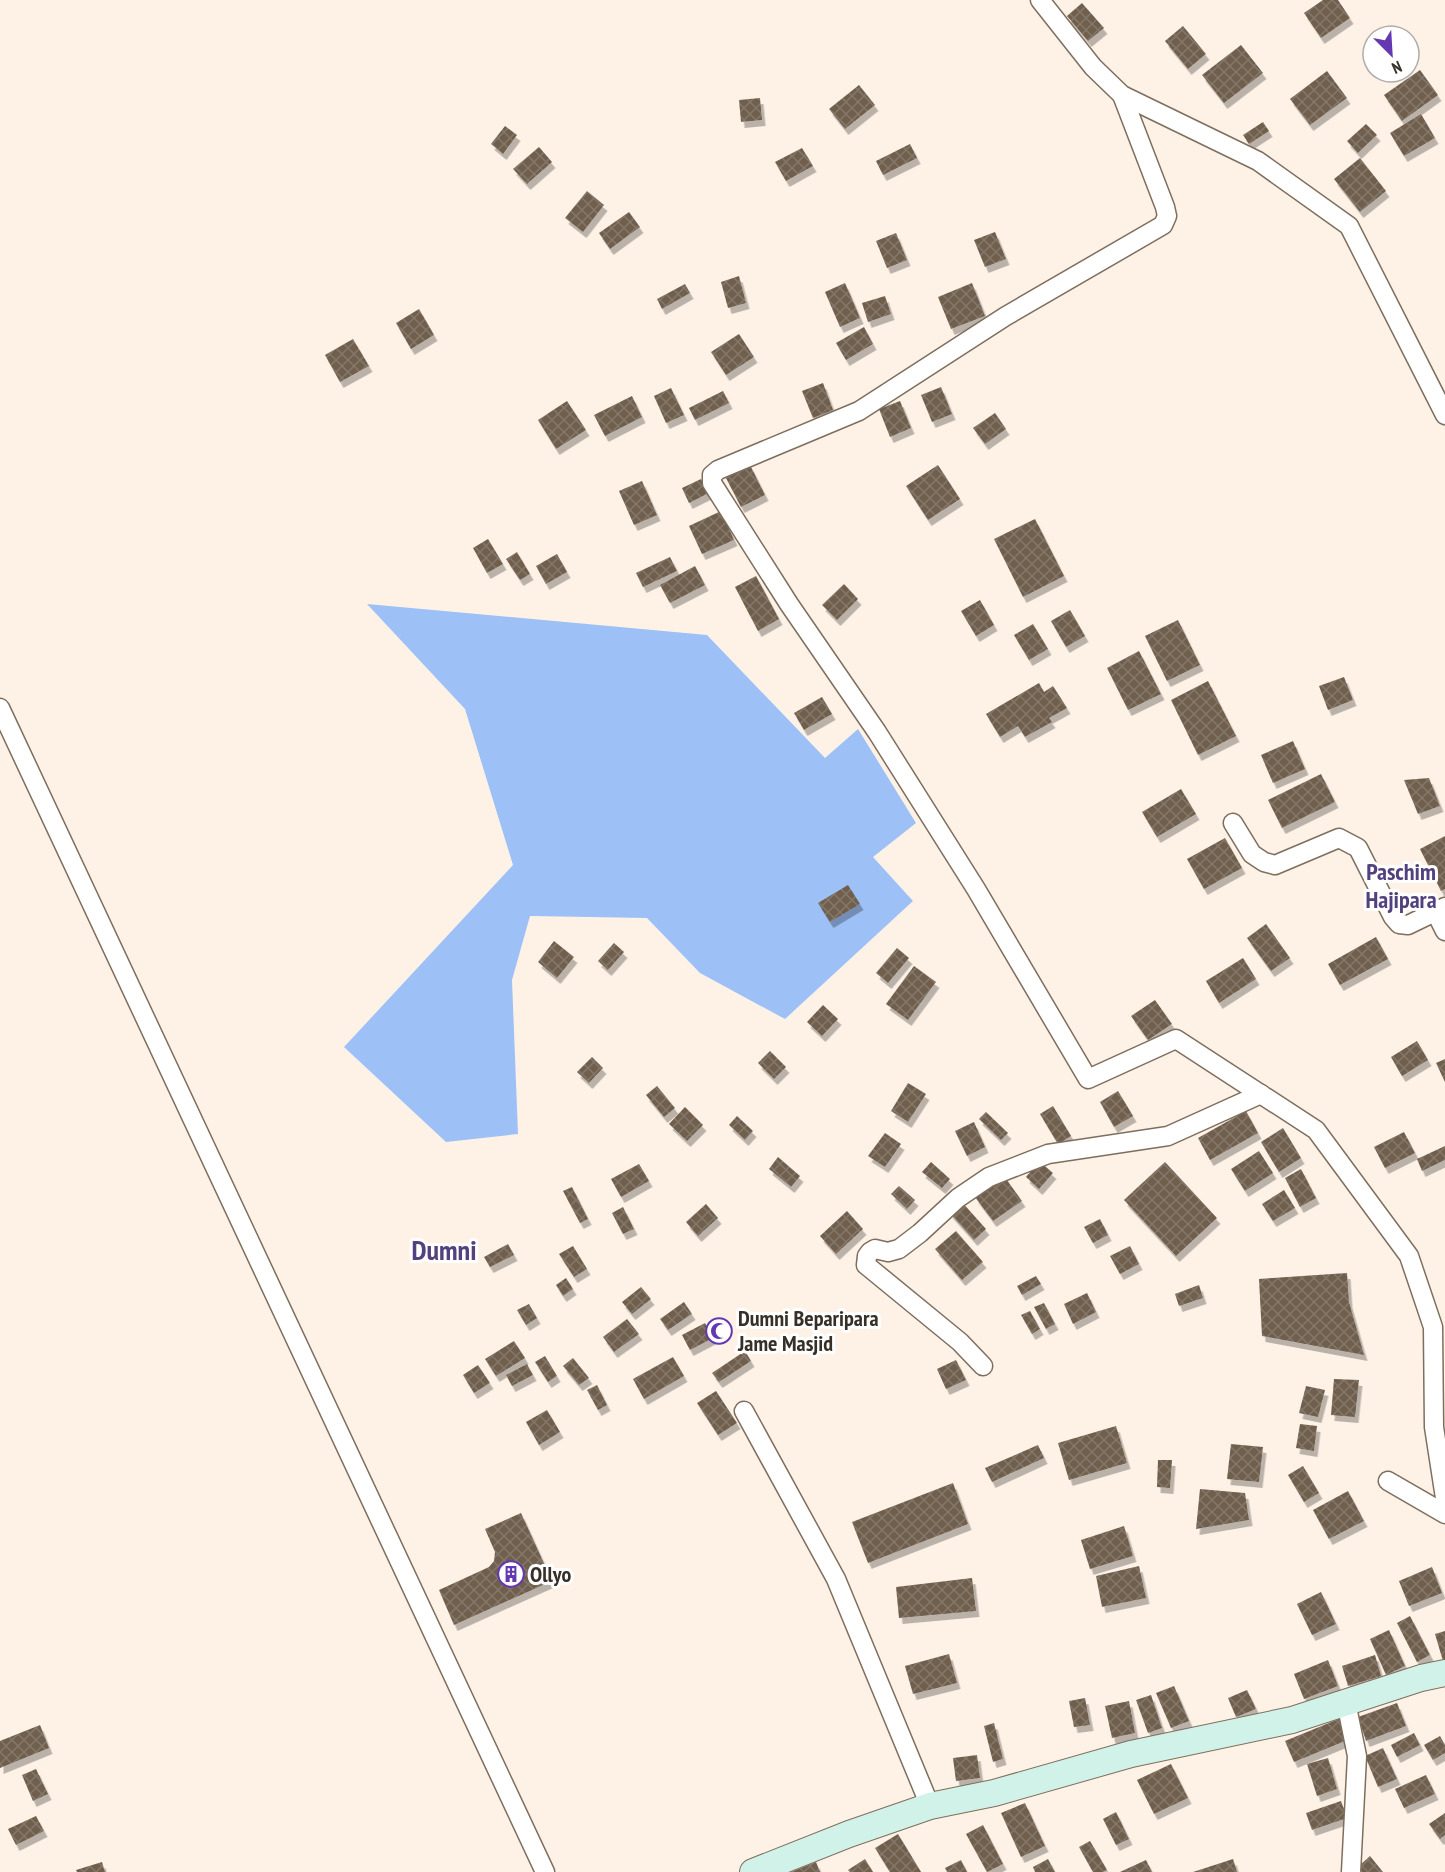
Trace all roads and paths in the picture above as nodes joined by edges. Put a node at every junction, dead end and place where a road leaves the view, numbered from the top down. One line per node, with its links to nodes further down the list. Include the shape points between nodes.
1 (1040, 0): 2 (street, via 1093,67)
2 (1122, 94): 3 (street, via 1258,161 1349,226); 8 (street, via 1165,207 1167,216 1162,225 1006,316 859,411 718,470 712,475 712,483 877,732 976,889 1088,1079 1176,1039)
3 (1445, 416)
4 (0, 708): 17 (street)
5 (1233, 823): 6 (street, via 1252,854 1275,865 1339,838 1358,848 1399,924 1408,925)
6 (1440, 910): 7 (street)
7 (1445, 931)
8 (1262, 1094): 9 (street, via 1168,1136 1048,1154 988,1177 898,1249 870,1252 866,1265 960,1342); 12 (street, via 1316,1130 1409,1256 1432,1327 1434,1427)
9 (983, 1366)
10 (744, 1411): 16 (street, via 836,1579)
11 (1388, 1481): 13 (street)
12 (1445, 1498)
13 (1445, 1514)
14 (1445, 1673): 15 (street)
15 (1346, 1702): 16 (street, via 1292,1720 1131,1754); 19 (street, via 1357,1756)
16 (930, 1806): 18 (street)
17 (545, 1872)
18 (753, 1872)
19 (1351, 1872)

